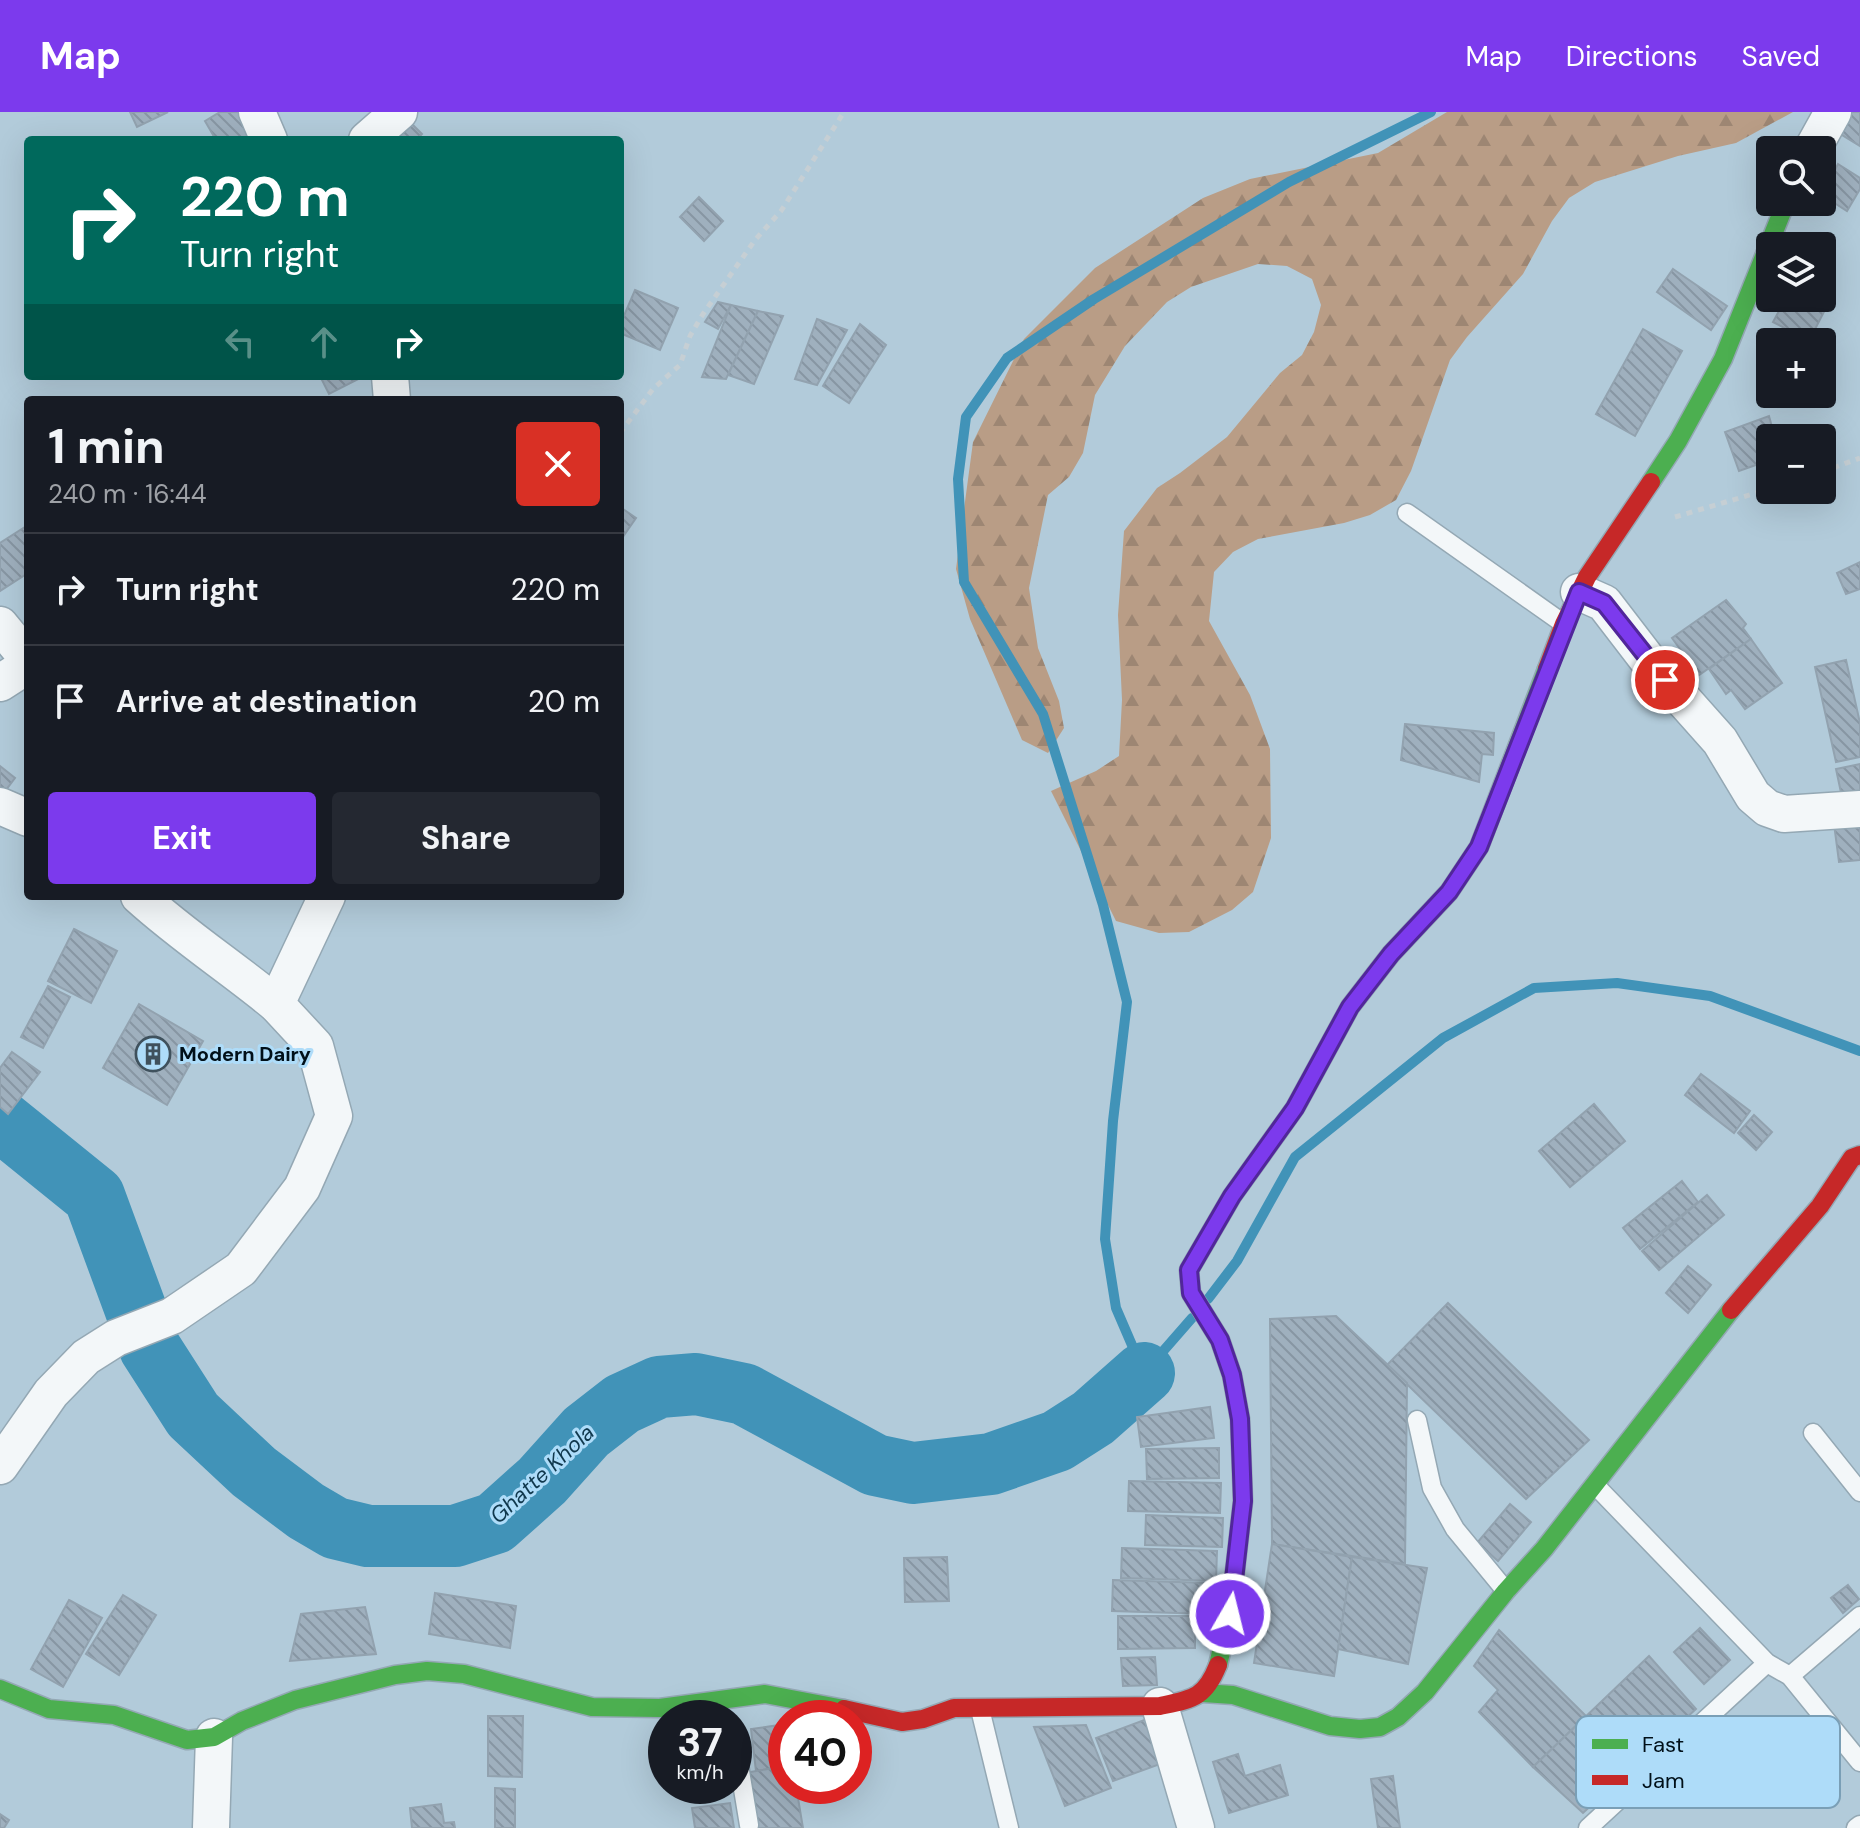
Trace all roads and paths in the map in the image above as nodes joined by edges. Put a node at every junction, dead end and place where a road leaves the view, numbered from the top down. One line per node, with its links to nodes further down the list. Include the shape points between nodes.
1 (257, 112): 5 (street)
2 (399, 112): 6 (street)
3 (844, 112): 9 (path, via 781,211 703,314 680,365 653,389)
4 (1833, 112): 7 (street)
5 (267, 136)
6 (372, 136)
7 (1820, 136)
8 (1780, 216): 15 (street, via 1723,359 1678,441)
9 (624, 428)
10 (1860, 458): 11 (path)
11 (1836, 467)
12 (1756, 493): 14 (path)
13 (1407, 513): 16 (lane)
14 (1667, 520)
15 (1579, 592): 16 (street); 22 (street, via 1604,603 1720,741 1753,796 1767,808 1784,814)
16 (1564, 624): 38 (street, via 1479,847 1449,892 1350,1007 1295,1108 1232,1196 1189,1270 1191,1293 1220,1340 1232,1375 1240,1419 1243,1501 1230,1614 1217,1668)
17 (0, 625): 18 (street)
18 (24, 657)
19 (24, 665): 20 (street)
20 (0, 683)
21 (0, 806): 23 (street)
22 (1860, 809)
23 (24, 816)
24 (144, 900): 26 (street)
25 (325, 900): 26 (street)
26 (276, 1004): 30 (street, via 315,1046 334,1116 302,1188 241,1269 172,1316 116,1338 86,1357 51,1393)
27 (1860, 1155): 31 (street, via 1852,1158 1820,1206)
28 (1417, 1420): 33 (lane, via 1432,1488 1455,1529)
29 (1813, 1433): 32 (lane)
30 (0, 1466)
31 (1595, 1485): 33 (street); 35 (lane)
32 (1860, 1492)
33 (1506, 1591): 38 (street, via 1425,1692 1380,1727 1330,1726 1233,1695)
34 (1860, 1616): 36 (lane)
35 (1767, 1663): 36 (lane); 43 (lane)
36 (1790, 1676): 44 (lane)
37 (0, 1689): 45 (street, via 49,1709 114,1715 187,1740)
38 (1203, 1693): 42 (street)
39 (728, 1697): 40 (lane); 41 (street, via 765,1694 902,1722); 45 (street, via 660,1708 592,1707 464,1674 427,1671 295,1700)
40 (728, 1700)
41 (979, 1706): 42 (street); 52 (lane)
42 (1160, 1706): 53 (street)
43 (1710, 1716)
44 (1823, 1716)
45 (214, 1737): 51 (street)
46 (1840, 1737): 47 (lane)
47 (1860, 1762)
48 (746, 1804): 50 (lane)
49 (1610, 1808): 54 (lane)
50 (749, 1825)
51 (211, 1828)
52 (1009, 1828)
53 (1196, 1828)
54 (1588, 1828)

